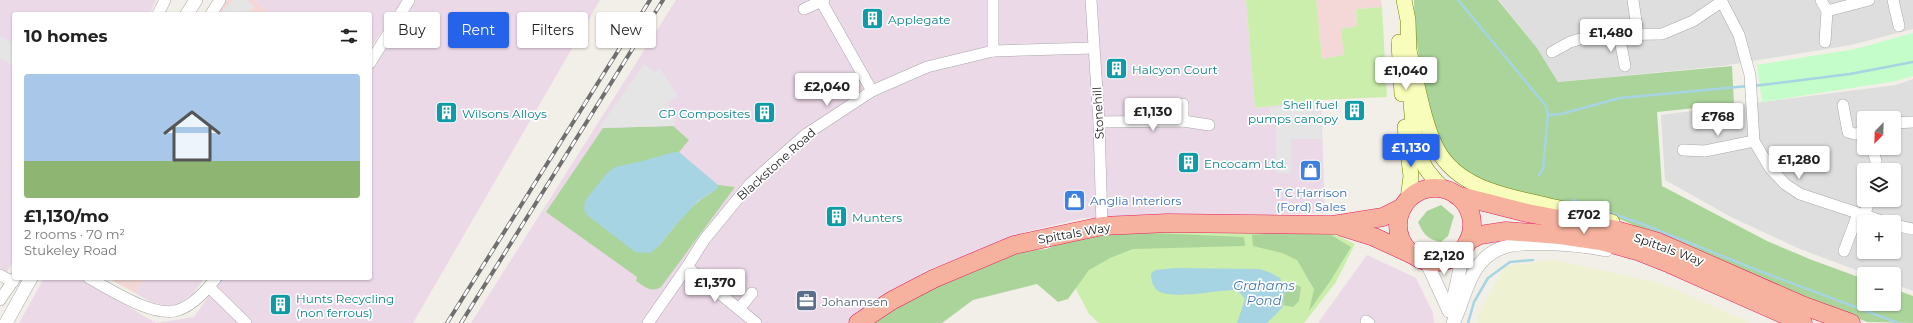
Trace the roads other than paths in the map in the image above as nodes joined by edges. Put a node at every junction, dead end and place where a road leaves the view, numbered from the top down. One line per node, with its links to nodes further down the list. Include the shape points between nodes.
1 (165, 0): 15 (street)
2 (196, 0): 16 (street)
3 (220, 0): 17 (street)
4 (409, 0): 27 (street)
5 (993, 0): 25 (street)
6 (1091, 0): 24 (street, Stonehill)
7 (1633, 0): 21 (street)
8 (1821, 0): 18 (street)
9 (1869, 0): 18 (street)
10 (1892, 0): 19 (street)
11 (822, 1): 14 (street); 29 (street)
12 (1721, 1): 21 (street, via 1693,21 1662,34); 38 (street, via 1739,35 1750,75)
13 (1404, 3): 23 (main road, via 1408,20); 41 (main road, via 1399,16 1399,36 1402,100 1411,176)
14 (804, 9)
15 (159, 12)
16 (188, 12)
17 (212, 12)
18 (1827, 12): 22 (street)
19 (1899, 26)
20 (1619, 35): 21 (street); 26 (street, via 1594,35 1570,42); 28 (street)
21 (1638, 35)
22 (1825, 42)
23 (1408, 47): 40 (main road, via 1411,103 1419,153 1426,169); 49 (main road, via 1429,129 1437,150 1450,166 1466,179 1494,192 1625,226)
24 (1093, 48): 25 (street, Blackstone Road); 33 (street, Stonehill)
25 (993, 51): 29 (street, Blackstone Road, via 927,67)
26 (1552, 52)
27 (372, 60)
28 (1625, 66)
29 (872, 91): 54 (street, Blackstone Road, via 805,135 750,184 704,240)
30 (1184, 104): 32 (street)
31 (1843, 105): 37 (street, via 1848,132)
32 (1183, 121): 33 (street); 36 (street)
33 (1099, 122): 46 (street, Stonehill)
34 (1913, 122): 35 (street)
35 (1901, 123)
36 (1209, 125)
37 (1857, 134)
38 (1754, 141): 39 (street, via 1705,156); 43 (street, via 1770,168 1785,184 1800,194)
39 (1683, 150)
40 (1449, 192): 41 (highway, via 1430,189 1418,192); 49 (highway, Spittals Way, via 1527,213 1612,229); 50 (highway, via 1464,202 1469,211 1472,231)
41 (1406, 203): 45 (highway, Spittals Way, via 1383,217); 52 (highway, via 1398,219 1398,232 1403,244)
42 (1866, 207): 43 (street)
43 (1861, 214): 44 (street); 51 (street)
44 (1864, 215)
45 (1333, 225): 46 (highway, Spittals Way, via 1168,223); 52 (highway, Spittals Way, via 1374,237)
46 (1102, 226): 69 (highway, Spittals Way, via 1014,245 932,278)
47 (1901, 226): 48 (street)
48 (1913, 229)
49 (1658, 242): 71 (highway, Spittals Way, via 1804,306)
50 (1466, 245): 52 (highway, via 1447,261 1436,262); 53 (highway, Spittals Way, via 1480,236 1506,231 1560,235 1601,241); 64 (street, via 1456,279)
51 (1844, 251)
52 (1418, 257): 64 (street)
53 (1670, 264): 64 (street, via 1602,250 1552,245 1509,246 1498,249 1478,266); 70 (highway, Spittals Way)
54 (687, 267): 63 (street); 67 (street, Blackstone Road)
55 (0, 275): 56 (street)
56 (12, 279)
57 (14, 280): 62 (street)
58 (30, 280): 65 (street)
59 (94, 280): 60 (street, via 160,312 176,311 193,302)
60 (212, 282): 66 (street)
61 (752, 293): 63 (street)
62 (0, 300)
63 (740, 308): 68 (street)
64 (1451, 319)
65 (6, 323)
66 (246, 323)
67 (648, 323)
68 (756, 323)
69 (858, 323)
70 (1803, 323)
71 (1851, 323)

